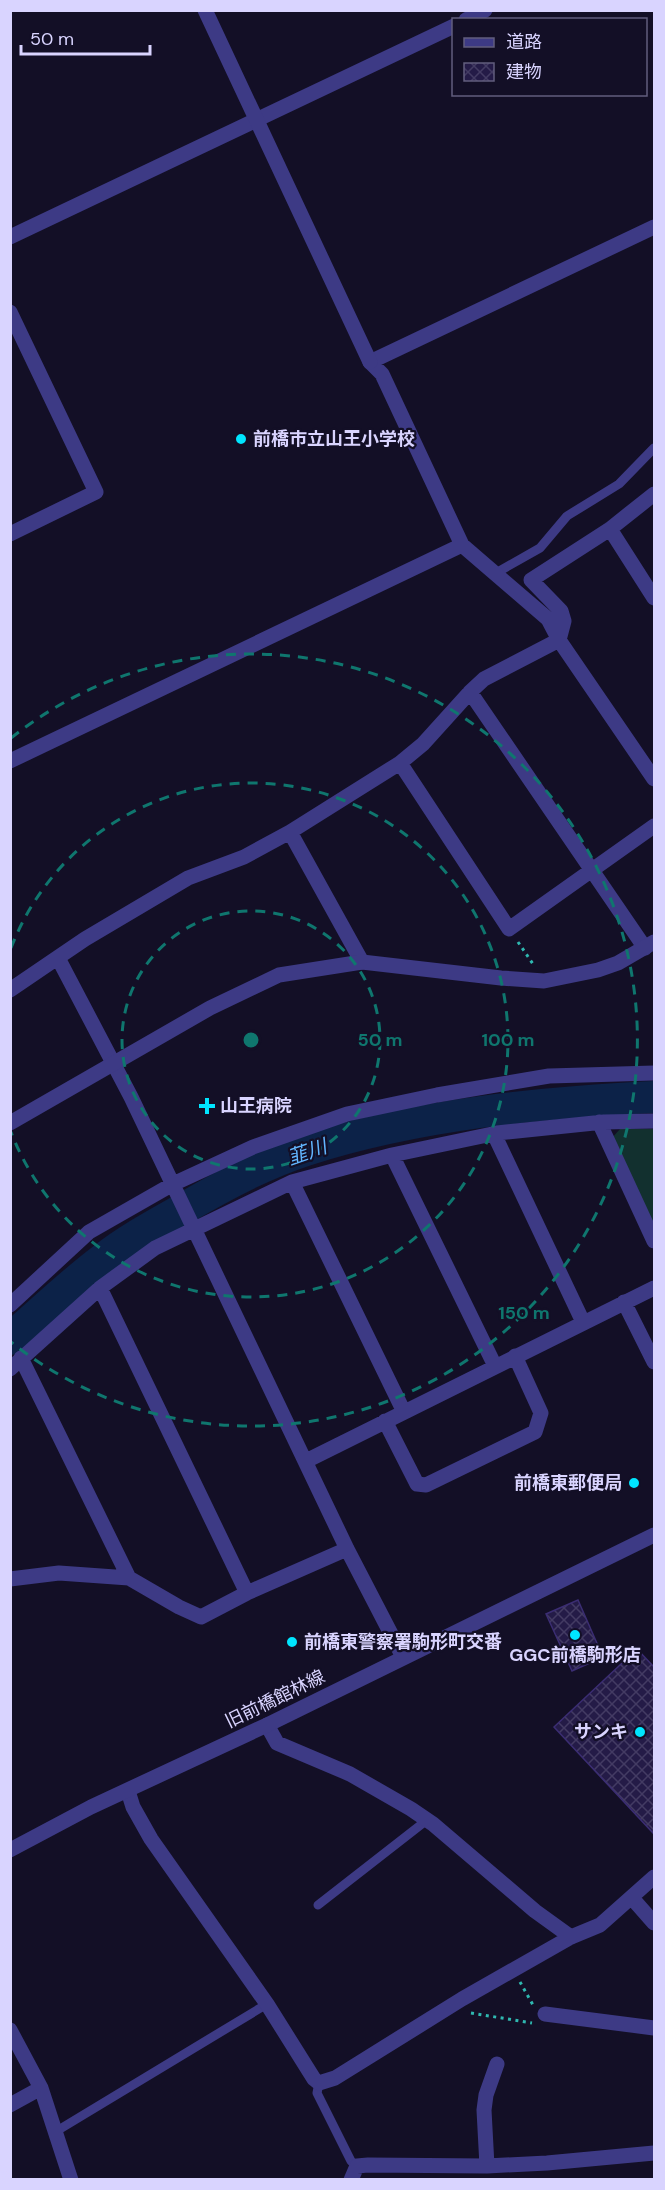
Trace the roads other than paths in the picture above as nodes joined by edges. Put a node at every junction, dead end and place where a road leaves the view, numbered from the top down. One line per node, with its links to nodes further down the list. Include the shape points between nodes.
1 (205, 10): 5 (street)
2 (485, 10): 3 (street)
3 (470, 18)
4 (452, 26): 5 (street)
5 (256, 119): 7 (street); 9 (street)
6 (654, 227): 9 (street)
7 (10, 237)
8 (10, 312): 13 (street, via 96,492)
9 (370, 362): 14 (street, via 382,374)
10 (654, 448): 15 (lane, via 619,484 567,516 540,548)
11 (654, 494): 12 (street)
12 (610, 529): 16 (street); 17 (street, via 531,580 561,611 564,621)
13 (10, 534)
14 (462, 545): 15 (street); 19 (street)
15 (496, 573): 17 (street, via 548,619)
16 (654, 598)
17 (559, 640): 18 (street, via 484,679); 21 (street)
18 (471, 692): 20 (street); 24 (street)
19 (10, 761)
20 (400, 763): 23 (street); 24 (street, via 509,929)
21 (654, 779)
22 (654, 826): 24 (street)
23 (290, 832): 26 (street, via 243,857 188,879); 27 (street)
24 (593, 870): 25 (street)
25 (650, 945): 27 (street, via 598,970 544,981)
26 (58, 958): 28 (street); 29 (street)
27 (362, 962): 29 (street, via 279,975 210,1008)
28 (10, 990)
29 (112, 1064): 33 (street); 37 (street)
30 (654, 1073): 37 (street, via 549,1076 348,1114 253,1147)
31 (654, 1121): 32 (street)
32 (599, 1122): 34 (street); 39 (street)
33 (10, 1124)
34 (494, 1134): 35 (street); 44 (street)
35 (392, 1155): 36 (street); 48 (street)
36 (292, 1182): 38 (street); 49 (street)
37 (175, 1188): 38 (street); 43 (street, via 89,1232)
38 (194, 1227): 40 (street, via 155,1248); 51 (street)
39 (654, 1241)
40 (100, 1288): 47 (street); 56 (street)
41 (654, 1288): 42 (street)
42 (624, 1302): 44 (street); 46 (street)
43 (10, 1305)
44 (583, 1322): 45 (street)
45 (515, 1356): 48 (street); 50 (street, via 541,1413 535,1432 426,1485 417,1484)
46 (654, 1362)
47 (16, 1364): 55 (street)
48 (495, 1366): 49 (street)
49 (404, 1412): 50 (street)
50 (385, 1421): 51 (street)
51 (306, 1461): 53 (street)
52 (654, 1535): 57 (street, 旧前橋館林線)
53 (347, 1549): 56 (street); 57 (street)
54 (12, 1574): 55 (street)
55 (129, 1578): 56 (street, via 201,1617)
56 (247, 1593)
57 (404, 1657): 58 (street, 旧前橋館林線)
58 (267, 1725): 59 (street, 旧前橋館林線); 60 (street, via 277,1743 350,1774)
59 (128, 1791): 61 (street, 旧前橋館林線); 67 (street, via 151,1839)
60 (427, 1820): 64 (lane); 66 (street)
61 (10, 1850)
62 (654, 1877): 63 (street)
63 (632, 1898): 65 (street); 66 (street, via 600,1925)
64 (318, 1905)
65 (654, 1923)
66 (571, 1937): 72 (street, via 335,2078)
67 (267, 2004): 72 (street); 75 (lane)
68 (545, 2014): 69 (street)
69 (654, 2028)
70 (10, 2030): 73 (street)
71 (497, 2064): 77 (street, via 484,2110)
72 (319, 2082): 78 (lane, via 317,2092)
73 (41, 2088): 74 (street); 75 (street)
74 (10, 2105)
75 (55, 2132): 79 (street)
76 (654, 2152): 77 (street)
77 (487, 2166): 78 (street)
78 (354, 2173)
79 (71, 2180)

